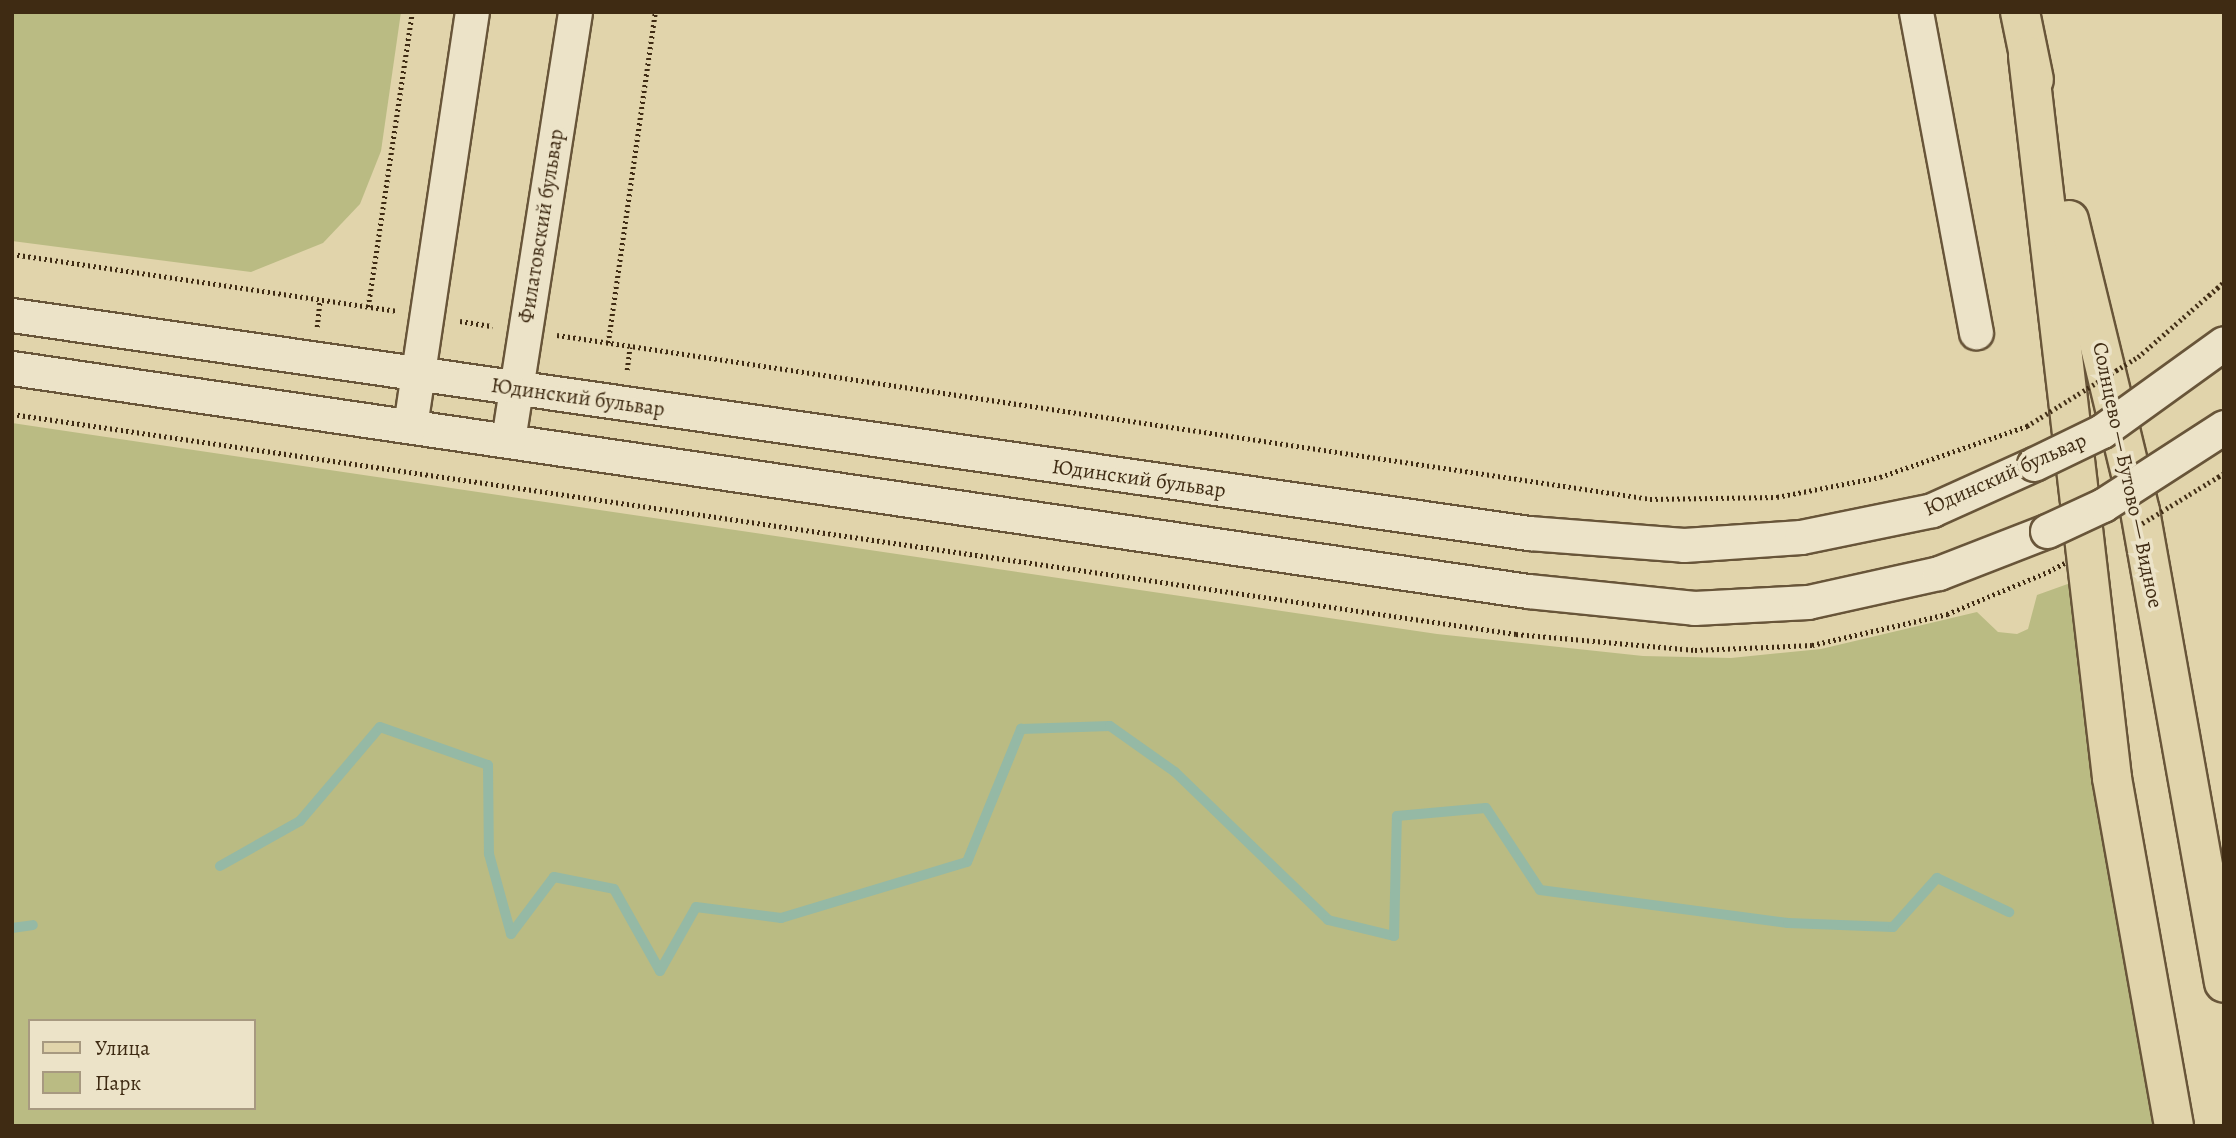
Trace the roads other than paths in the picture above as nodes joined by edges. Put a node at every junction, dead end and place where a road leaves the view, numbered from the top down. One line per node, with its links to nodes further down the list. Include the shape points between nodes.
1 (472, 12): 10 (street)
2 (575, 12): 11 (street, Филатовский бульвар)
3 (1916, 12): 7 (street)
4 (2020, 12): 5 (main road, Солнцево — Бутово — Видное)
5 (2028, 56): 15 (main road, Солнцево — Бутово — Видное, via 2140,511); 16 (main road, via 2112,778)
6 (12, 315): 10 (street, Юдинский бульвар)
7 (1976, 332)
8 (2224, 343): 11 (street, Юдинский бульвар, bridge, via 2102,431 1931,510 1801,537 1684,545 1528,533)
9 (12, 368): 12 (street)
10 (418, 374): 11 (street, Юдинский бульвар); 12 (street)
11 (516, 388): 14 (street, Филатовский бульвар)
12 (410, 426): 14 (street)
13 (2224, 427): 14 (street, bridge, via 2103,505 1939,573 1808,602 1694,608 1514,589)
14 (508, 440)
15 (2224, 983)
16 (2174, 1126)

